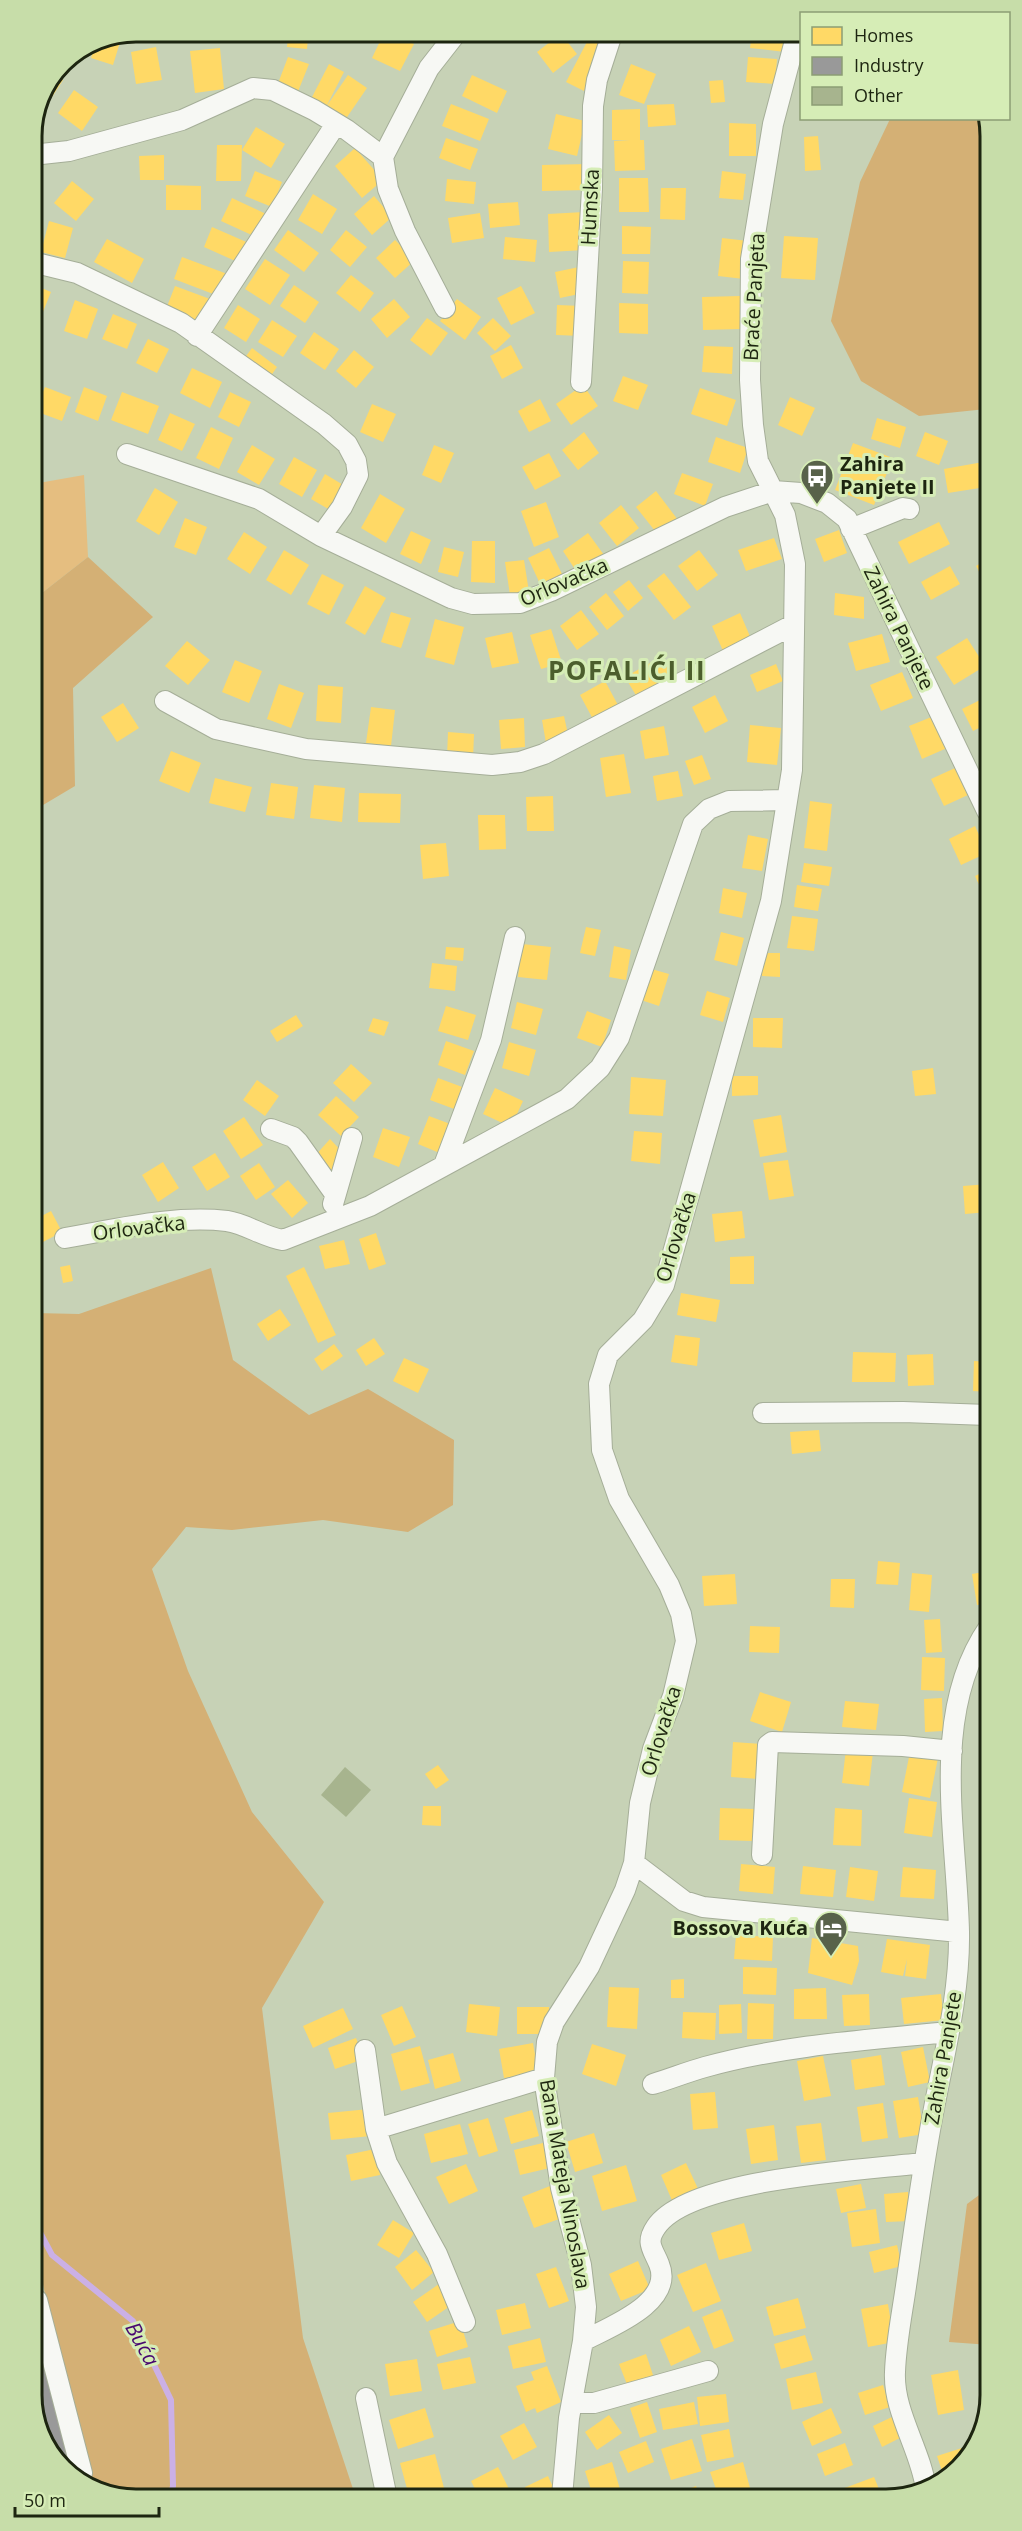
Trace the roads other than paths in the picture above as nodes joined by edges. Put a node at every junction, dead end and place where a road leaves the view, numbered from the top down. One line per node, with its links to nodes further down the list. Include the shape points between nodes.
1 (449, 42): 6 (street, via 429,68)
2 (609, 42): 10 (street, Humska, via 593,106)
3 (795, 42): 12 (street, Braće Panjeta, via 773,124 751,260 753,425 759,461)
4 (336, 124): 5 (street, via 273,90 253,88 182,120 69,151); 6 (street); 9 (street)
5 (42, 154)
6 (383, 157): 8 (street, via 388,189 405,231)
7 (42, 264): 9 (street, via 77,273 181,323)
8 (445, 308)
9 (197, 336): 15 (street, via 347,444 358,475)
10 (581, 382)
11 (127, 454): 15 (street, Orlovačka, via 259,499)
12 (773, 491): 14 (street, Zahira Panjete, via 801,493 827,503 847,519); 15 (street, Orlovačka, via 725,507 551,591 503,605 473,604 451,598); 16 (street, Orlovačka, via 785,515 795,564)
13 (909, 509): 14 (street)
14 (851, 529): 18 (street, Zahira Panjete)
15 (321, 536)
16 (793, 625): 17 (street, via 612,720 520,762 492,765 306,749 216,729); 19 (street, Orlovačka, via 792,770)
17 (165, 701)
18 (980, 796)
19 (787, 800): 23 (street, Orlovačka, via 729,801 709,808 693,825 619,1038 600,1068 567,1099); 32 (street, Orlovačka, via 771,901 664,1285 643,1320 608,1355 599,1384 602,1450 619,1500 669,1585 681,1614 686,1641 640,1803)
20 (515, 937): 23 (street, via 490,1040)
21 (271, 1129): 24 (street, via 298,1142)
22 (352, 1138): 24 (street)
23 (444, 1166): 25 (street, Orlovačka, via 370,1206)
24 (335, 1194): 25 (street)
25 (328, 1221): 26 (street, Orlovačka, via 284,1240 268,1238 226,1221 161,1222)
26 (65, 1238)
27 (763, 1413): 28 (street)
28 (980, 1415)
29 (980, 1640): 30 (street, Zahira Panjete, via 960,1688)
30 (952, 1751): 31 (street, via 772,1742 768,1745); 34 (street, Zahira Panjete, via 952,1833)
31 (762, 1856)
32 (634, 1863): 33 (street, Orlovačka); 34 (street, via 684,1901 703,1907)
33 (625, 1890): 37 (street, Bana Mateja Ninoslava, via 589,1967 554,2022 547,2042)
34 (959, 1932): 35 (street, Zahira Panjete)
35 (949, 2032): 38 (street, via 790,2050 705,2067); 40 (street, Zahira Panjete)
36 (365, 2050): 39 (street)
37 (544, 2078): 39 (street); 43 (street, Bana Mateja Ninoslava, via 561,2188 581,2265 586,2307)
38 (653, 2085)
39 (376, 2128): 42 (street, via 387,2163 441,2262)
40 (923, 2163): 43 (street, via 772,2181 719,2193 665,2215 649,2246 662,2275 657,2294 646,2307); 48 (street, Zahira Panjete, via 894,2374 902,2416)
41 (42, 2319): 47 (street)
42 (465, 2322)
43 (583, 2341): 46 (street, Bana Mateja Ninoslava)
44 (708, 2371): 46 (street, via 594,2403)
45 (366, 2398): 49 (street)
46 (572, 2403): 50 (street, Bana Mateja Ninoslava)
47 (82, 2472)
48 (925, 2480)
49 (385, 2489)
50 (563, 2489)

